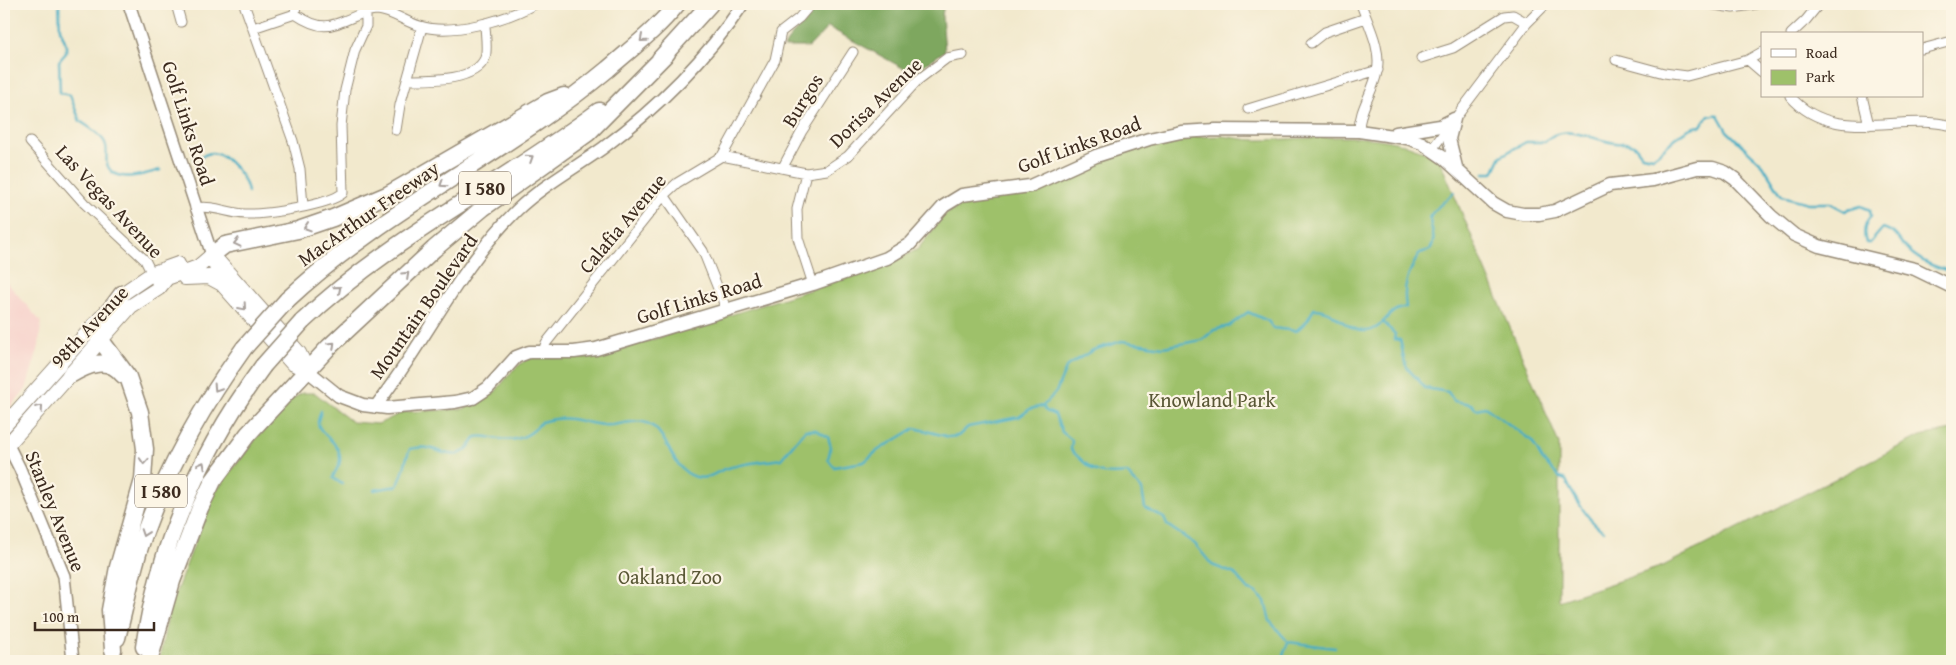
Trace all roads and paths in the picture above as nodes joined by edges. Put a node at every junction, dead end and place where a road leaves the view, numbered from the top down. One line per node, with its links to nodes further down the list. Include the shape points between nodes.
1 (128, 4): 55 (street, Golf Links Road)
2 (176, 4): 18 (street)
3 (244, 4): 22 (street)
4 (296, 4): 16 (street)
5 (535, 4): 20 (street)
6 (677, 4): 37 (highway, MacArthur Freeway / I 580, one-way to 37, via 648,35)
7 (710, 4): 28 (highway, I 580)
8 (743, 4): 69 (street, Mountain Boulevard, via 711,46 656,104 512,215 459,280)
9 (811, 4): 49 (street, via 781,32 775,60)
10 (1361, 4): 17 (street)
11 (1546, 4): 19 (street)
12 (1709, 4): 13 (street, via 1732,8)
13 (1757, 4)
14 (1819, 4): 23 (street)
15 (366, 12): 16 (street, via 326,27 313,25); 21 (street, via 390,13); 54 (street, via 366,26 355,50 345,90 341,126 343,193 328,202)
16 (295, 14): 22 (street)
17 (1366, 18): 25 (street, via 1325,32); 34 (street, via 1375,42)
18 (181, 22)
19 (1527, 23): 31 (street, via 1508,15 1453,48); 41 (street)
20 (485, 24): 21 (street); 36 (street, via 486,57 474,71 445,79)
21 (422, 27): 36 (street)
22 (253, 28): 54 (street, via 294,141)
23 (1793, 32)
24 (1952, 41): 26 (street)
25 (1311, 43)
26 (1924, 48)
27 (853, 52): 50 (street, Burgos)
28 (667, 53): 66 (highway, one-way to 28, via 329,347 451,234 588,133); 74 (highway, I 580, one-way to 28, bridge, via 158,580 184,503 229,416 263,366 338,288 382,255 585,122)
29 (1761, 53): 33 (street)
30 (962, 55): 52 (street, Dorisa Avenue, via 948,58 918,80 848,156 827,170)
31 (1421, 58)
32 (1616, 60): 33 (street, via 1687,76)
33 (1748, 60): 35 (street)
34 (1378, 70): 40 (street); 45 (street, via 1361,110)
35 (1761, 71)
36 (407, 80): 44 (street)
37 (584, 88): 56 (highway, one-way to 56, via 548,102 389,194 298,230 224,245); 72 (highway, MacArthur Freeway / I 580, one-way to 72, bridge, via 335,257 288,300 244,348 206,404 161,491 138,551)
38 (1792, 98): 42 (street, via 1802,108 1826,120)
39 (1863, 98): 42 (street)
40 (1248, 109)
41 (1454, 119): 46 (main road, via 1440,126); 48 (street); 51 (main road, via 1449,140)
42 (1869, 125): 43 (street, via 1915,122)
43 (1952, 126)
44 (396, 130)
45 (1359, 131): 46 (main road, Golf Links Road); 59 (main road, Golf Links Road, via 1216,130 1181,132 1149,139 1096,156 1030,186 962,195 944,206 910,244 887,258)
46 (1388, 134): 48 (main road, Golf Links Road, via 1415,140)
47 (30, 142): 57 (street, Las Vegas Avenue, via 84,203 145,260)
48 (1432, 149): 51 (main road, Golf Links Road)
49 (722, 156): 50 (street, Dorisa Avenue); 53 (street, Calafia Avenue, via 677,183)
50 (783, 167): 52 (street, Dorisa Avenue)
51 (1457, 170): 61 (main road, Golf Links Road, via 1493,203 1508,211 1531,215 1554,211 1610,185 1653,180 1697,168 1713,168 1735,180 1794,235 1820,246 1915,269)
52 (806, 173): 59 (street, via 796,209 798,238)
53 (664, 195): 63 (street, via 702,251); 65 (street, Calafia Avenue, via 546,343)
54 (303, 206): 55 (street, via 246,214 211,206)
55 (196, 208): 56 (street, Golf Links Road)
56 (212, 255): 57 (main road, 98th Avenue); 58 (main road, Golf Links Road); 60 (main road, 98th Avenue, via 195,268 167,278); 66 (main road, Golf Links Road, via 299,353)
57 (154, 273): 60 (street, Las Vegas Avenue); 62 (main road, 98th Avenue)
58 (222, 284): 60 (main road, via 198,275); 66 (main road, Golf Links Road, one-way to 66, via 292,363)
59 (813, 284): 63 (main road, Golf Links Road)
60 (159, 288): 64 (main road, 98th Avenue, via 131,306)
61 (1952, 288)
62 (122, 294): 64 (highway, via 97,330); 70 (main road, 98th Avenue)
63 (727, 311): 65 (main road, Golf Links Road, via 596,349)
64 (99, 341): 67 (main road, 98th Avenue); 68 (highway, via 128,377)
65 (543, 351): 69 (main road, Golf Links Road, via 516,357 488,388 473,398)
66 (308, 371): 69 (main road, Golf Links Road, via 339,396); 75 (highway, via 248,434 214,481 172,581)
67 (70, 375): 68 (highway, via 87,365 102,363 121,373); 71 (main road, 98th Avenue, one-way to 67)
68 (131, 388): 72 (highway, one-way to 72, via 140,412 145,449 143,480 118,567 110,610)
69 (375, 407)
70 (4, 426)
71 (5, 444): 73 (street, Stanley Avenue, via 64,576)
72 (113, 656)
73 (73, 661)
74 (142, 661)
75 (150, 661)

